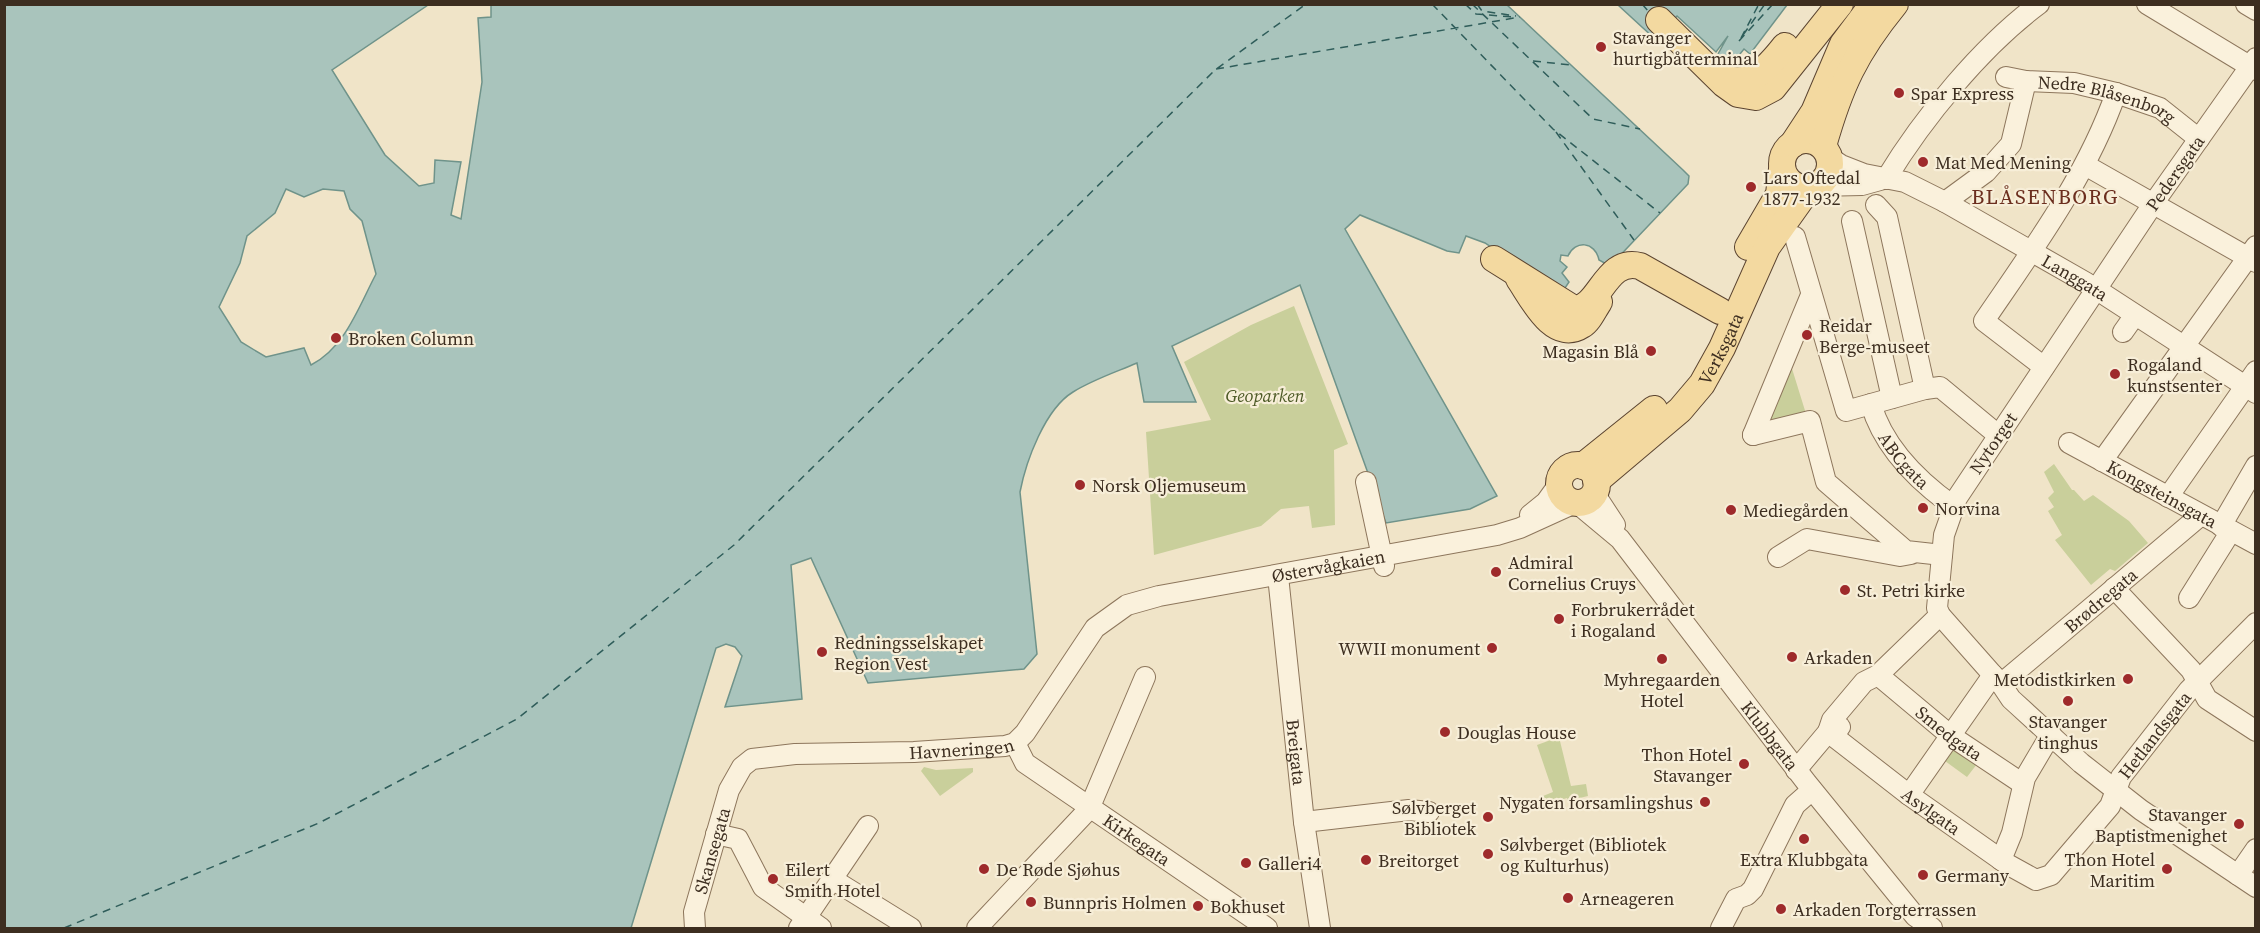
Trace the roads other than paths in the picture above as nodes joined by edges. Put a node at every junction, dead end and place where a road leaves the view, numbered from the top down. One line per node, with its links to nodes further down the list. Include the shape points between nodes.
1 (1818, 4): 11 (main road, via 1762,73 1737,81)
2 (1840, 4): 11 (main road, via 1773,88 1756,97 1738,94)
3 (1873, 4): 16 (main road, via 1843,44 1814,112)
4 (1895, 4): 17 (main road, via 1854,61 1831,117)
5 (2039, 4): 20 (street, via 2000,35 1948,94)
6 (2147, 4): 10 (street)
7 (2246, 4): 8 (street)
8 (2256, 10)
9 (1659, 20): 11 (main road)
10 (2254, 65): 15 (street, Pedersgata)
11 (1709, 70)
12 (2006, 77): 13 (street, Nedre Blåsenborg)
13 (2026, 81): 14 (street, Nedre Blåsenborg, via 2074,83); 22 (street, via 2011,144 1986,172)
14 (2116, 93): 15 (street, Nedre Blåsenborg, via 2160,108); 18 (street, via 2106,124)
15 (2199, 139): 23 (street, Pedersgata)
16 (1793, 144): 17 (main road, via 1809,140); 19 (main road, via 1785,153)
17 (1826, 152): 20 (street, Langgata, via 1841,165); 21 (main road, via 1829,172)
18 (2085, 165): 23 (street); 27 (street)
19 (1782, 169): 21 (main road, via 1793,184); 32 (main road, Verksgata, via 1779,194 1750,243)
20 (1886, 179): 21 (street, Langgata, via 1862,185); 22 (street, Langgata, via 1905,182)
21 (1813, 187): 46 (main road, Verksgata, via 1767,247 1702,384 1680,410)
22 (1945, 202): 27 (street, Langgata)
23 (2153, 204): 28 (street); 30 (street, Pedersgata)
24 (1876, 205): 38 (street, via 1887,217)
25 (1852, 221): 39 (street)
26 (1795, 237): 31 (street)
27 (2031, 252): 30 (street, Langgata); 36 (street, via 1984,321)
28 (2253, 256): 35 (street)
29 (1634, 265): 29 (main road, via 1615,272 1578,310 1569,308 1503,264 1540,312 1561,327 1576,328 1584,324 1621,271); 32 (main road, Verksgata)
30 (2097, 290): 33 (street, Langgata); 36 (street, Nytorget)
31 (1810, 295): 40 (street, via 1846,411); 52 (street, via 1753,435 1810,421 1826,482)
32 (1720, 311): 46 (main road, Verksgata, via 1701,352 1680,384)
33 (2135, 315): 34 (street); 35 (street, Langgata)
34 (2123, 332)
35 (2186, 347): 37 (street, Langgata); 43 (street)
36 (2044, 368): 41 (street, Nytorget)
37 (2252, 383): 47 (street)
38 (1925, 389): 39 (street); 41 (street, via 1940,387)
39 (1892, 398): 40 (street)
40 (1871, 404): 48 (street, ABCgata, via 1886,438 1900,456)
41 (1998, 435): 48 (street, Nytorget)
42 (2069, 443): 43 (street, Kongsteinsgata)
43 (2102, 461): 47 (street, Kongsteinsgata)
44 (2256, 466): 50 (street)
45 (1366, 482): 55 (street)
46 (1581, 488): 55 (street, Østervågkaien, via 1498,542); 71 (street, Klubbgata)
47 (2168, 497): 49 (street, Kongsteinsgata)
48 (1953, 506): 53 (street, Nytorget)
49 (2201, 515): 50 (street, Kongsteinsgata); 57 (street, Brødregata)
50 (2226, 529): 51 (street, Kongsteinsgata); 59 (street)
51 (2256, 544)
52 (1911, 554): 53 (street); 54 (street, via 1900,556 1807,539)
53 (1942, 555): 60 (street, Nytorget, via 1937,608)
54 (1778, 558)
55 (1384, 560): 56 (street, Østervågkaien)
56 (1278, 576): 58 (street, Østervågkaien); 79 (street, Breigata)
57 (2114, 588): 64 (street, Brødregata); 65 (street, via 2191,669)
58 (1159, 596): 70 (street, Havneringen, via 1127,604 1095,628 1041,711)
59 (2189, 598)
60 (1940, 615): 62 (street); 64 (street)
61 (2256, 623): 65 (street, Hetlandsgata)
62 (1878, 675): 67 (street, via 1872,690 1840,727); 69 (street, Smedgata)
63 (1145, 677): 77 (street)
64 (1997, 679): 68 (street, via 2011,699); 69 (street, Brødregata)
65 (2197, 681): 66 (street, via 2207,699); 75 (street, Hetlandsgata, via 2121,777)
66 (2256, 731)
67 (1828, 732): 71 (street); 76 (street, Asylgata)
68 (2051, 734): 73 (street); 75 (street)
69 (1951, 736): 73 (street, Smedgata); 76 (street, Brødregata)
70 (1015, 742): 72 (street, Havneringen, via 951,751 757,757); 77 (street, Kirkegata, via 1025,764)
71 (1796, 770): 74 (street, Klubbgata)
72 (736, 776): 81 (street, Skansegata)
73 (2023, 784): 83 (street, via 2012,833)
74 (1812, 790): 89 (street, Klubbgata); 95 (street, via 1795,805 1753,888 1736,899)
75 (2117, 790): 84 (street); 86 (street, Hetlandsgata, via 2110,806 2051,875)
76 (1909, 795): 83 (street, Asylgata)
77 (1089, 809): 92 (street); 93 (street, Kirkegata)
78 (1429, 812): 79 (street, via 1409,810)
79 (1304, 822): 94 (street, Breigata)
80 (868, 826): 85 (street)
81 (716, 834): 88 (street, via 738,839 763,887); 90 (street, Skansegata, via 694,912)
82 (2256, 849): 84 (street)
83 (2001, 860): 86 (street, Asylgata)
84 (2238, 875): 87 (street)
85 (832, 879): 88 (street); 91 (street)
86 (2041, 881)
87 (2256, 887)
88 (808, 925)
89 (1927, 927)
90 (695, 928)
91 (911, 928)
92 (977, 928)
93 (1267, 928)
94 (1320, 928)
95 (1721, 928)

